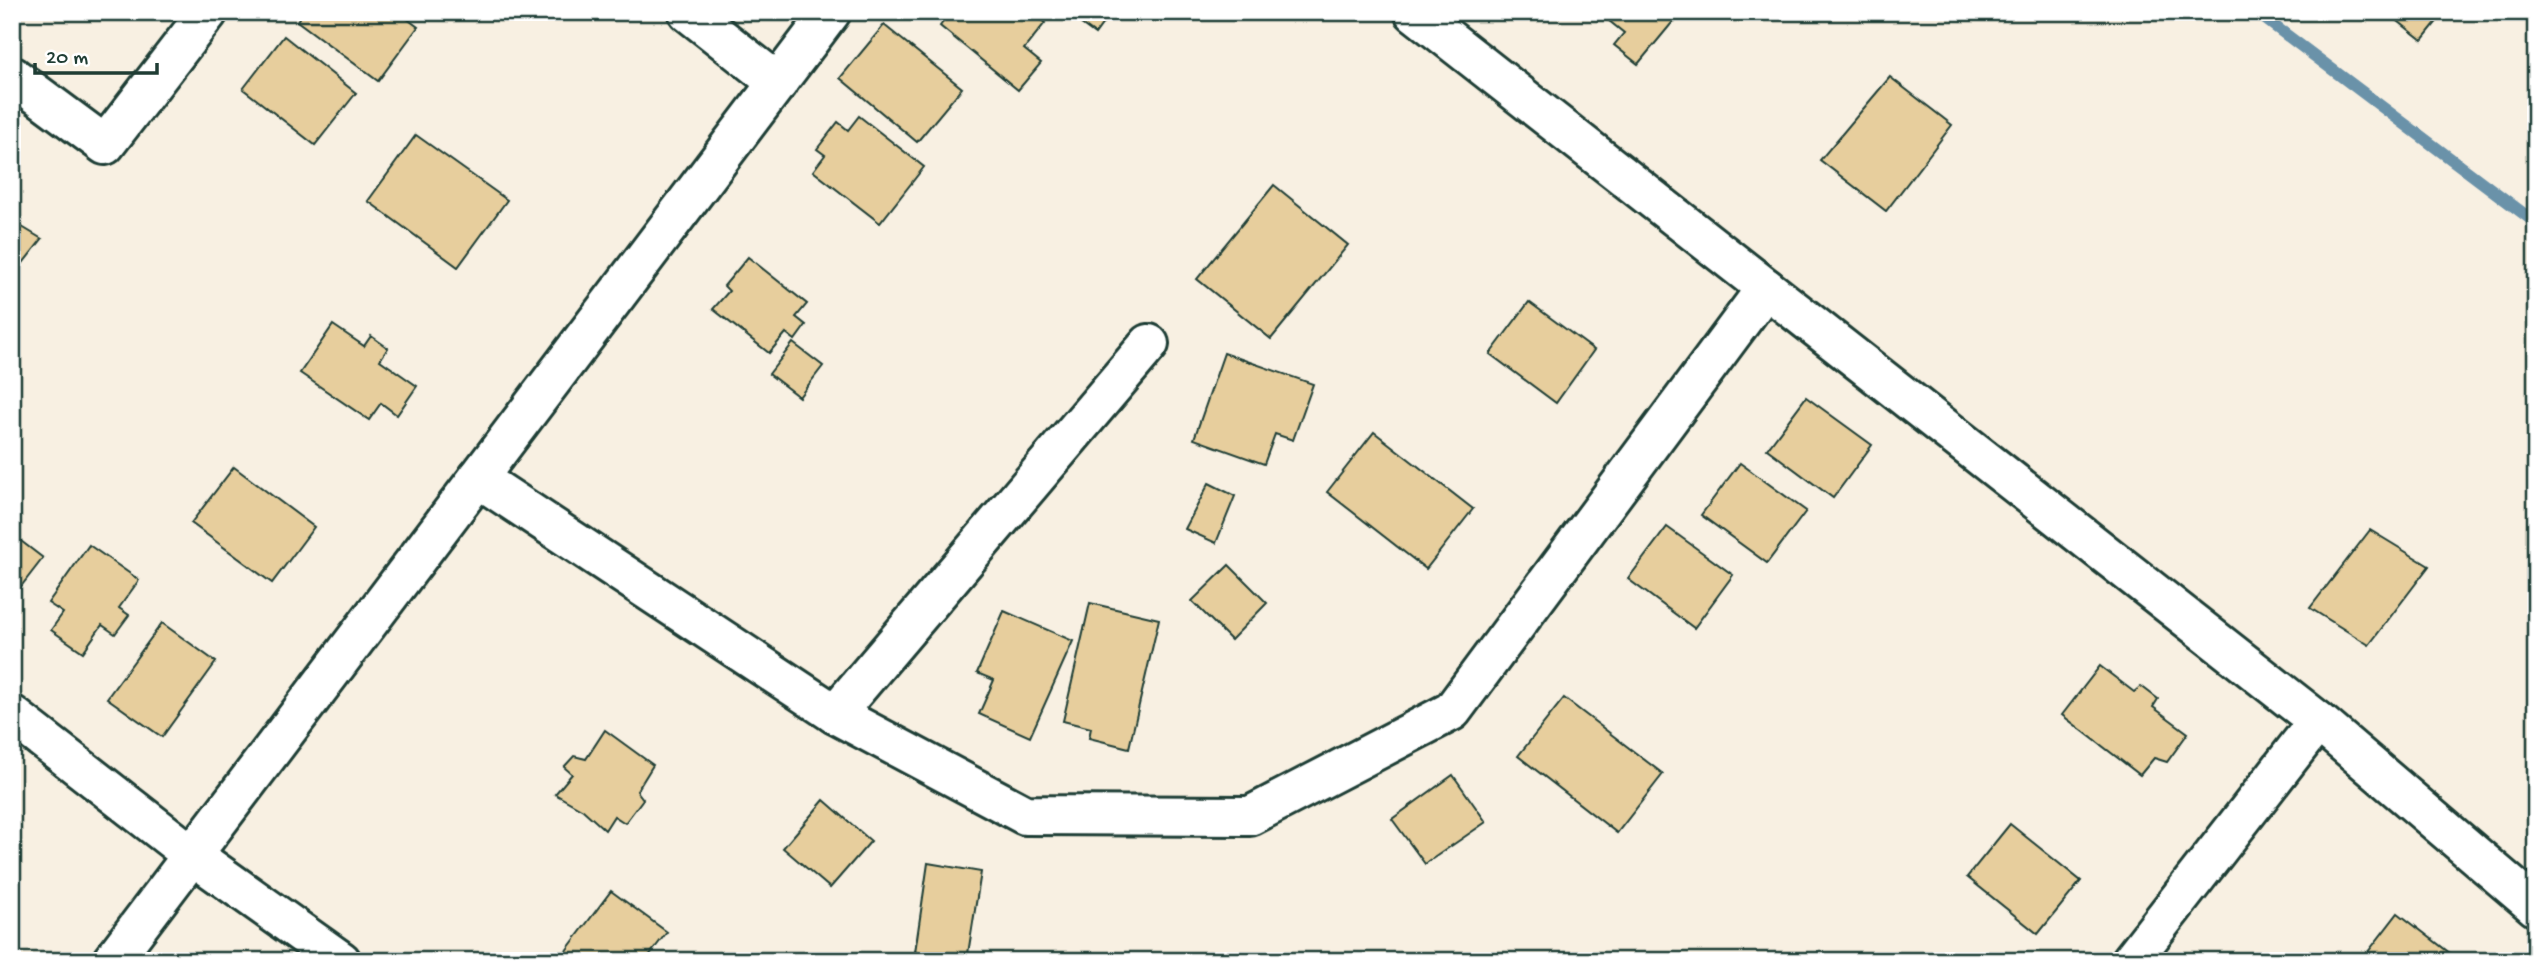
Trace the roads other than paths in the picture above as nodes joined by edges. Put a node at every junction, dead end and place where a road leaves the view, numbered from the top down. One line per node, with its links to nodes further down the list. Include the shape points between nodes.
1 (208, 12): 5 (street, via 105,145)
2 (688, 12): 6 (street)
3 (831, 12): 6 (street)
4 (1414, 12): 7 (street)
5 (12, 76)
6 (778, 83): 9 (street)
7 (1766, 288): 10 (street, via 1452,711 1250,816 1025,815); 12 (street)
8 (1149, 344): 10 (street)
9 (478, 478): 10 (street); 13 (street)
10 (835, 714)
11 (12, 715): 13 (street)
12 (2318, 720): 14 (street); 17 (street)
13 (191, 855): 15 (street); 16 (street)
14 (2536, 907)
15 (112, 961)
16 (341, 961)
17 (2131, 961)

